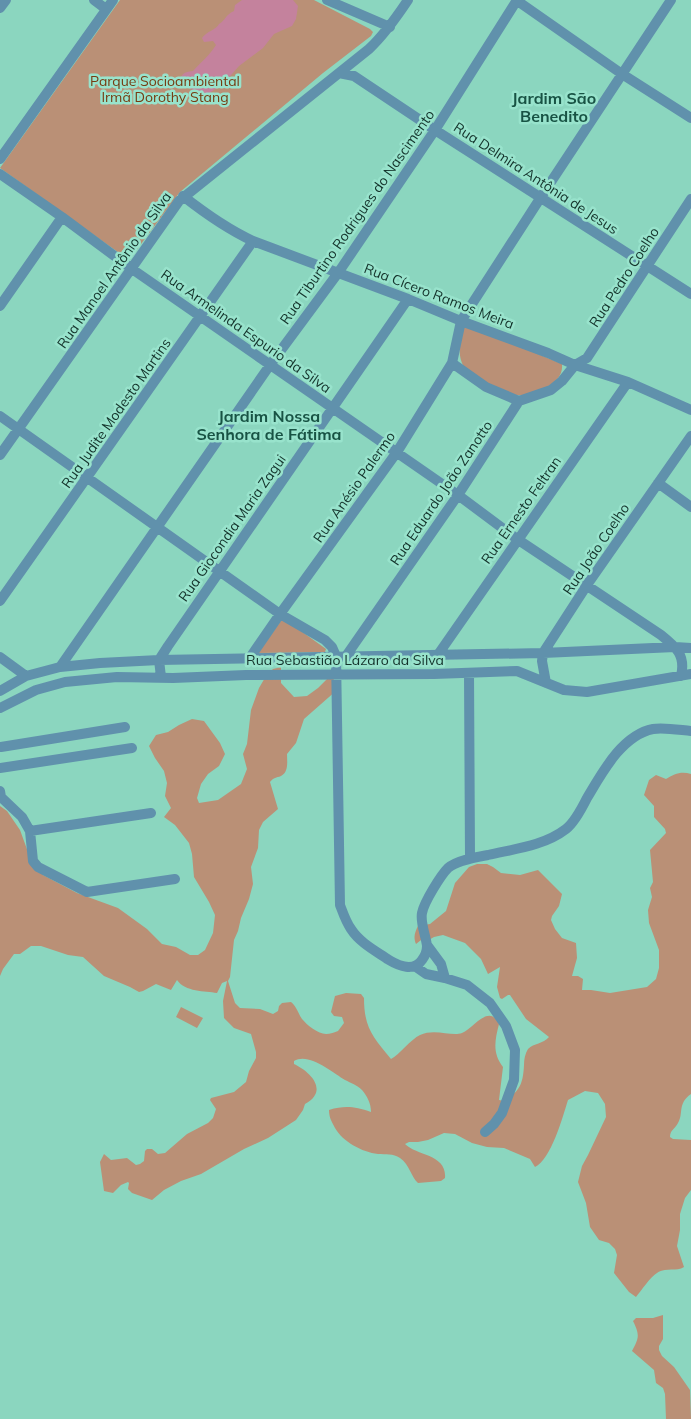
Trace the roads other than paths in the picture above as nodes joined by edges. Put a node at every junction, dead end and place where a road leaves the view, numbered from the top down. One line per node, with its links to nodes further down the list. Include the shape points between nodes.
1 (6, 0): 8 (street)
2 (94, 0): 7 (street)
3 (327, 0): 9 (street)
4 (408, 0): 9 (street, Rua Manoel Antônio da Silva)
5 (516, 0): 11 (street); 13 (street, Rua Tiburtino Rodrigues do Nascimento)
6 (671, 0): 11 (street)
7 (109, 4): 14 (street)
8 (0, 8)
9 (390, 27): 10 (street, Rua Manoel Antônio da Silva)
10 (339, 73): 13 (street, Rua Delmira Antônia de Jesus, via 354,76); 16 (street, Rua Manoel Antônio da Silva)
11 (622, 74): 12 (street); 17 (street)
12 (691, 118)
13 (435, 130): 17 (street, Rua Delmira Antônia de Jesus); 23 (street, Rua Tiburtino Rodrigues do Nascimento)
14 (0, 158)
15 (0, 174): 19 (street, Rua Armelinda Espurio da Silva)
16 (183, 196): 20 (street, Rua Cícero Ramos Meira, via 226,228); 22 (street, Rua Manoel Antônio da Silva)
17 (541, 197): 21 (street, Rua Delmira Antônia de Jesus); 28 (street)
18 (691, 199): 21 (street, Rua Pedro Coelho)
19 (62, 217): 22 (street, Rua Armelinda Espurio da Silva); 26 (street)
20 (253, 241): 23 (street, Rua Cícero Ramos Meira); 27 (street, Rua Judite Modesto Martins)
21 (648, 265): 24 (street, Rua Delmira Antônia de Jesus); 31 (street, Rua Pedro Coelho, via 587,358)
22 (132, 269): 27 (street, Rua Armelinda Espurio da Silva); 37 (street, Rua Manoel Antônio da Silva)
23 (338, 273): 25 (street, Rua Cícero Ramos Meira); 30 (street, Rua Tiburtino Rodrigues do Nascimento)
24 (691, 294)
25 (408, 299): 28 (street, Rua Cícero Ramos Meira); 34 (street, Rua Giocondia Maria Zagui)
26 (0, 306)
27 (201, 316): 30 (street, Rua Armelinda Espurio da Silva); 41 (street, Rua Judite Modesto Martins)
28 (461, 321): 29 (street, Rua Anésio Palermo); 31 (street, Rua Cícero Ramos Meira)
29 (452, 364): 33 (street, via 486,388); 39 (street, Rua Anésio Palermo)
30 (270, 365): 34 (street, Rua Armelinda Espurio da Silva); 45 (street, Rua Tiburtino Rodrigues do Nascimento)
31 (575, 365): 32 (street, Rua Cícero Ramos Meira); 33 (street, via 551,390)
32 (628, 382): 35 (street, Rua Cícero Ramos Meira); 46 (street, Rua Ernesto Feltran)
33 (519, 401): 43 (street, Rua Eduardo João Zanotto)
34 (332, 408): 39 (street, Rua Armelinda Espurio da Silva); 47 (street, Rua Giocondia Maria Zagui)
35 (691, 410)
36 (0, 416): 37 (street)
37 (18, 429): 40 (street, Rua Manoel Antônio da Silva); 41 (street)
38 (691, 436): 42 (street, Rua João Coelho)
39 (397, 452): 43 (street, Rua Armelinda Espurio da Silva); 50 (street, Rua Anésio Palermo)
40 (0, 455)
41 (87, 477): 45 (street); 49 (street, Rua Judite Modesto Martins)
42 (658, 483): 44 (street); 48 (street, Rua João Coelho)
43 (458, 495): 46 (street, Rua Armelinda Espurio da Silva); 56 (street, Rua Eduardo João Zanotto)
44 (691, 507)
45 (156, 527): 47 (street); 61 (street, Rua Tiburtino Rodrigues do Nascimento)
46 (517, 539): 48 (street, Rua Armelinda Espurio da Silva); 57 (street, Rua Ernesto Feltran)
47 (218, 571): 50 (street); 60 (street, Rua Giocondia Maria Zagui)
48 (586, 585): 51 (street, Rua Armelinda Espurio da Silva); 55 (street, Rua João Coelho)
49 (0, 601)
50 (280, 614): 56 (street, via 325,640); 59 (street, Rua Anésio Palermo)
51 (650, 628): 52 (street, Rua Armelinda Espurio da Silva); 54 (street, via 653,637)
52 (675, 647): 53 (street, Rua Sebastião Lázaro da Silva); 54 (street, Rua Sebastião Lázaro da Silva); 64 (street)
53 (691, 648)
54 (649, 649): 55 (street, Rua Sebastião Lázaro da Silva)
55 (543, 653): 57 (street, Rua Sebastião Lázaro da Silva); 67 (street)
56 (337, 656): 57 (street, Rua Sebastião Lázaro da Silva); 59 (street, Rua Sebastião Lázaro da Silva); 63 (street)
57 (437, 656)
58 (0, 657): 65 (street)
59 (248, 659): 60 (street, Rua Sebastião Lázaro da Silva)
60 (159, 660): 61 (street, Rua Sebastião Lázaro da Silva); 66 (street)
61 (60, 667): 65 (street, Rua Sebastião Lázaro da Silva)
62 (469, 673): 63 (street, Rua Sebastião Lázaro da Silva); 67 (street, Rua Sebastião Lázaro da Silva, via 517,672); 78 (street)
63 (333, 674): 66 (street, Rua Sebastião Lázaro da Silva); 81 (street, via 340,905 351,930 361,940 396,964)
64 (686, 675): 67 (street, Rua Sebastião Lázaro da Silva, via 587,692 564,690)
65 (26, 676): 68 (street, Rua Sebastião Lázaro da Silva)
66 (161, 677): 69 (street, Rua Sebastião Lázaro da Silva, via 65,682 36,690)
67 (546, 683)
68 (0, 691)
69 (0, 708)
70 (125, 728): 72 (street)
71 (691, 731): 78 (street, via 654,728 631,740 604,769 568,828 555,836 529,847)
72 (0, 745)
73 (132, 748): 74 (street)
74 (0, 768)
75 (0, 791): 77 (street)
76 (151, 813): 77 (street)
77 (30, 832): 79 (street, via 38,868 87,892)
78 (470, 858): 80 (street, via 449,867 426,899 422,914)
79 (175, 879)
80 (427, 945): 81 (street, via 427,952); 82 (street, via 442,964)
81 (416, 967): 82 (street, via 426,974)
82 (445, 978): 83 (street, via 467,985 490,1003 506,1026 515,1050 514,1080 502,1113)
83 (485, 1132)

